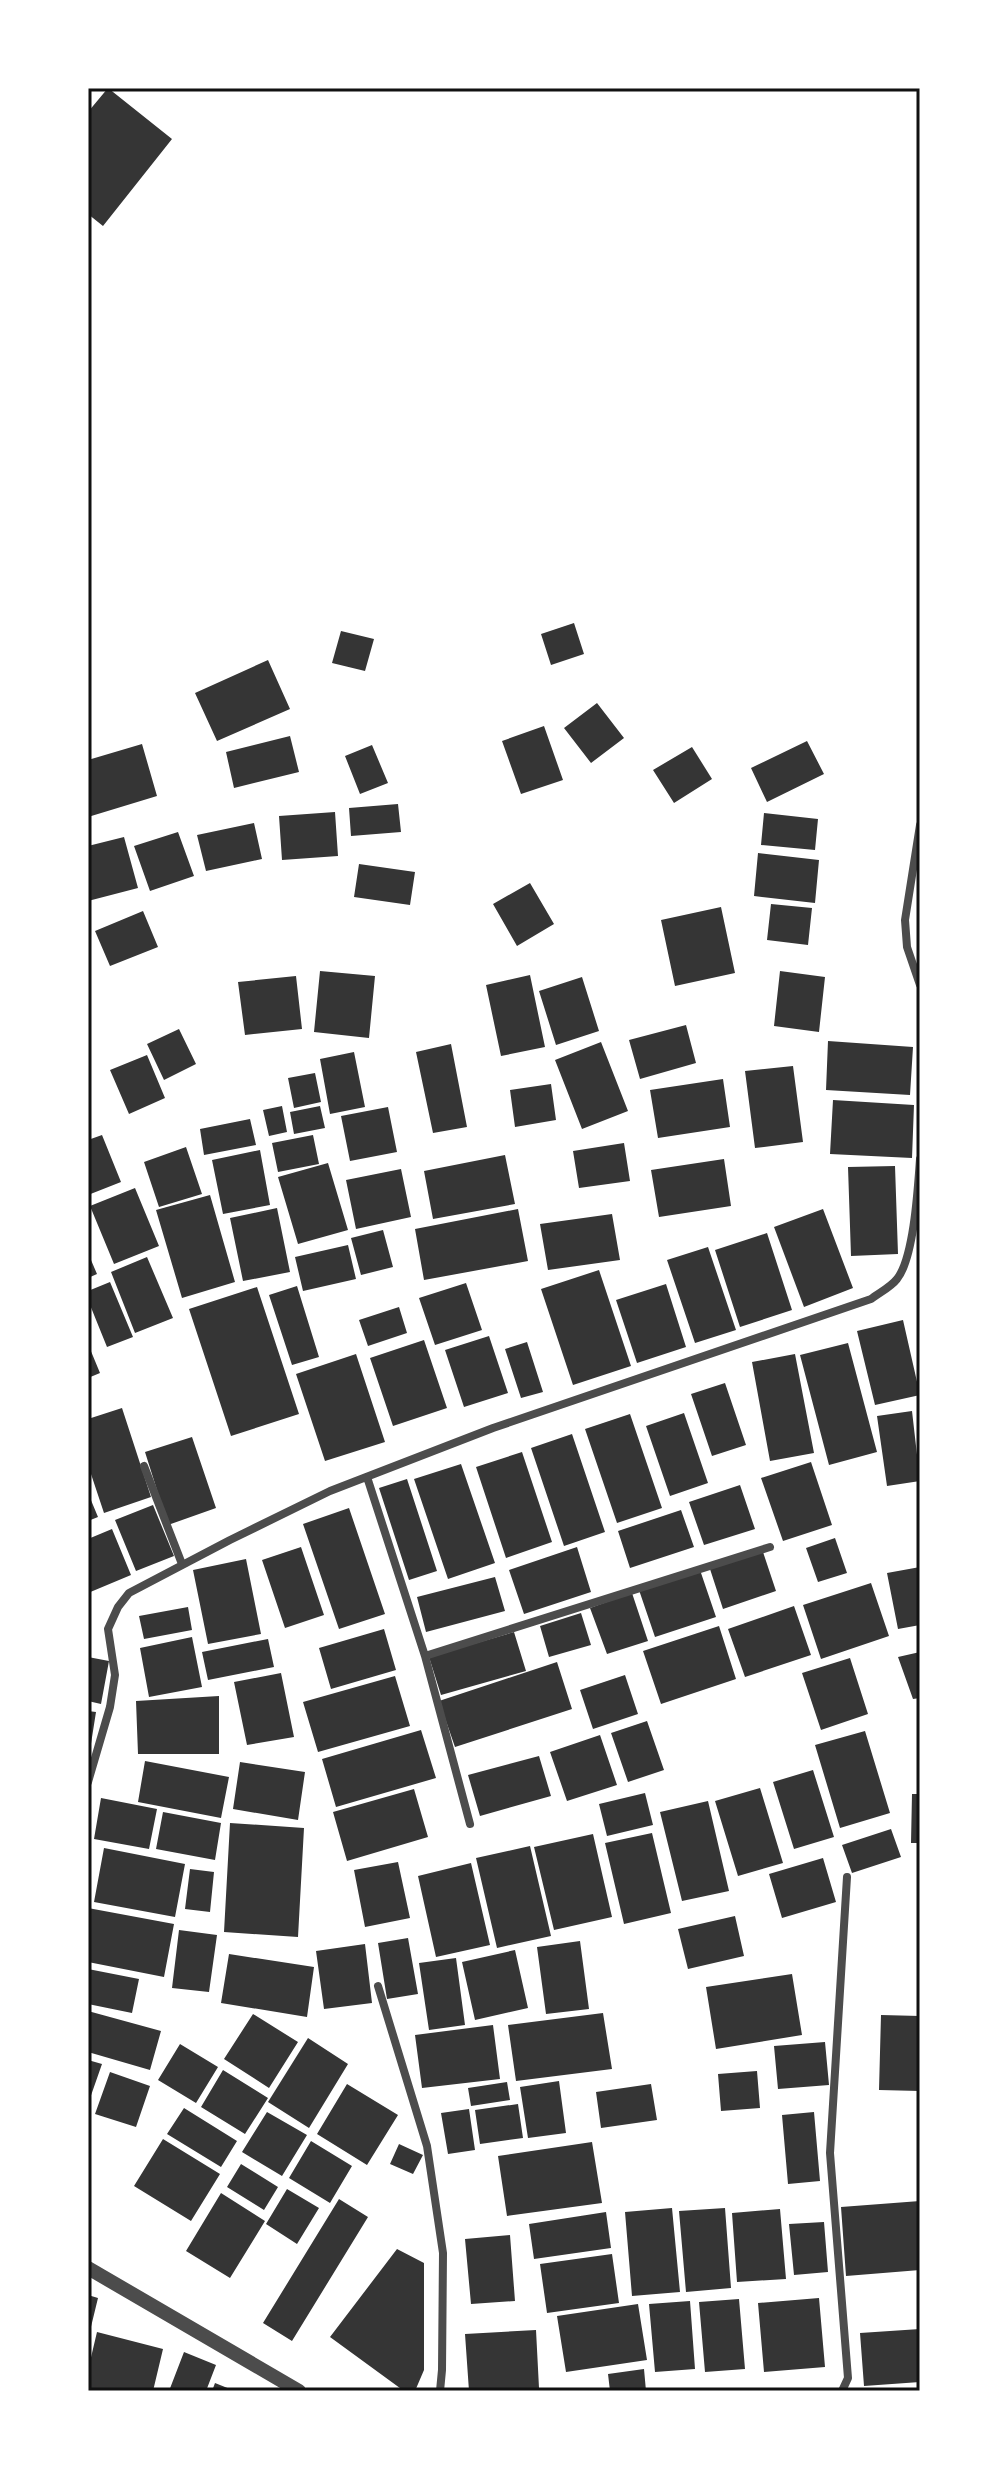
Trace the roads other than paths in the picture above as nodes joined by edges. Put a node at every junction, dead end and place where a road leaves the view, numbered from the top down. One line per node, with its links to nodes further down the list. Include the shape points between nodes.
1 (920, 825): 2 (street, via 905,920 907,947)
2 (920, 985)
3 (920, 1159): 5 (street, via 905,1259 898,1278 871,1299 508,1422)
4 (144, 1466): 7 (street)
5 (367, 1477): 7 (street); 8 (street)
6 (770, 1547): 8 (street)
7 (182, 1564): 9 (street, via 129,1593 108,1629 115,1675)
8 (425, 1656): 10 (street)
9 (88, 1782)
10 (470, 1824)
11 (847, 1877): 16 (street, via 830,2153 848,2378)
12 (378, 1986): 15 (street, via 427,2146 439,2223)
13 (88, 2268): 14 (street)
14 (299, 2391)
15 (440, 2391)
16 (842, 2391)

